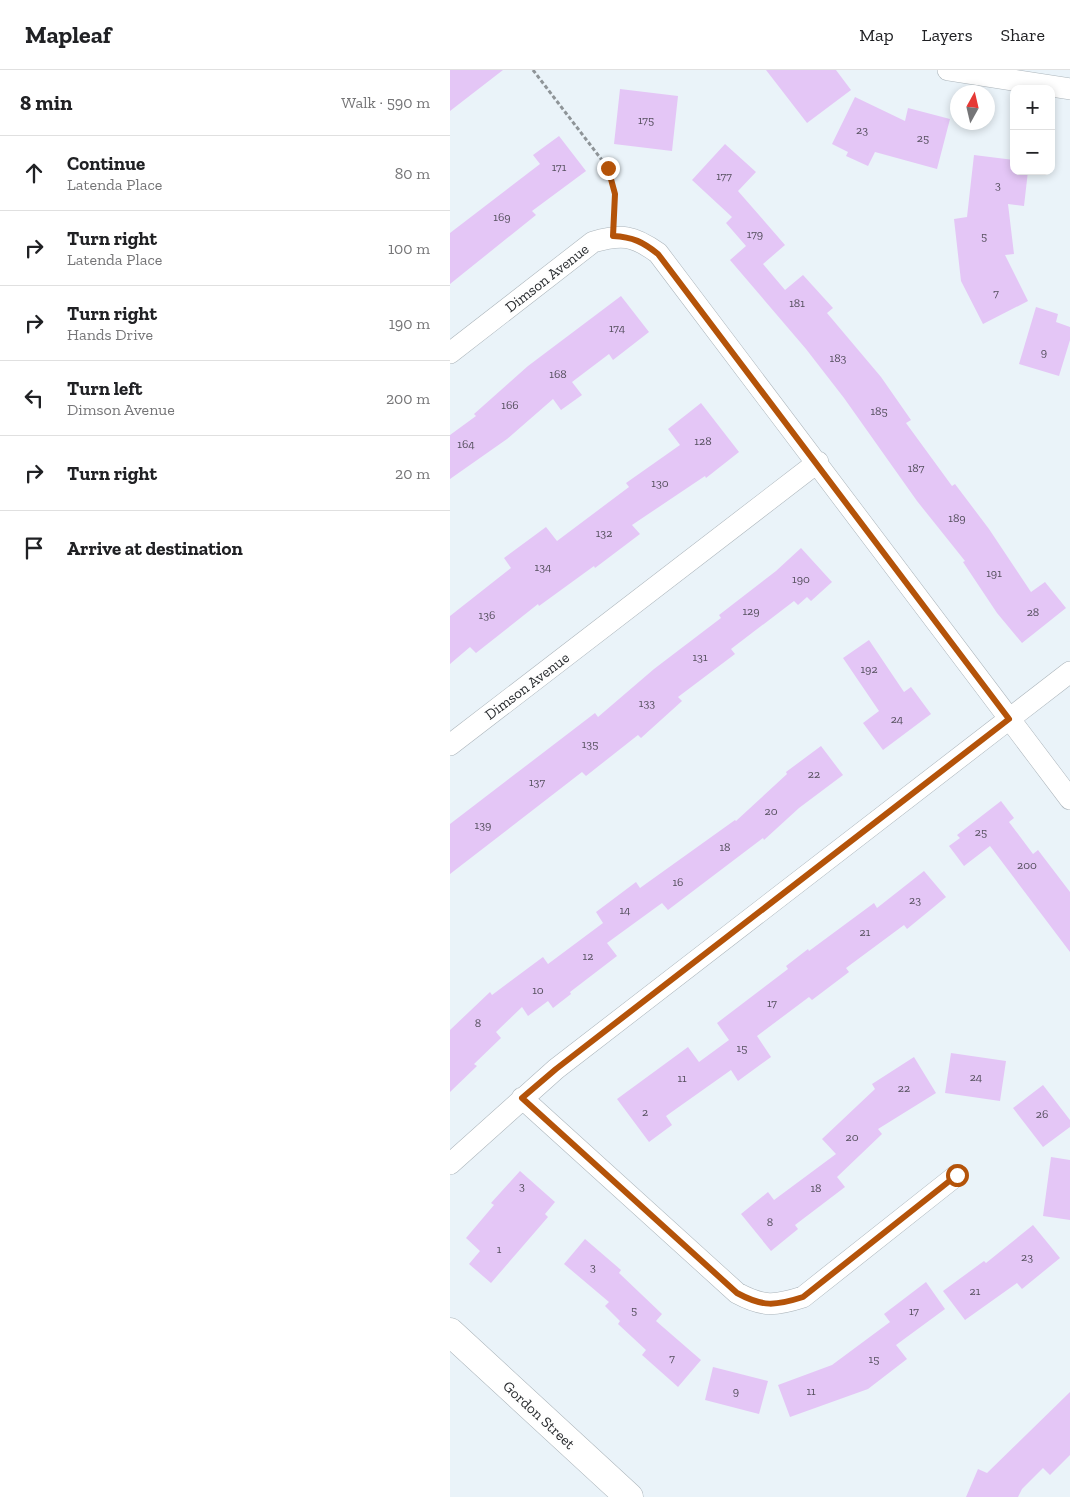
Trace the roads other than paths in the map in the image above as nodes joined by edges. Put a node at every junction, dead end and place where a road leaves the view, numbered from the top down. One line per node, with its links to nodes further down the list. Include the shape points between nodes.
1 (948, 70): 2 (street)
2 (1070, 88)
3 (450, 353): 4 (street, Dimson Avenue, via 592,242 613,236 630,237 642,241 658,254)
4 (818, 462): 6 (street, Dimson Avenue); 7 (street, Dimson Avenue)
5 (1070, 672): 6 (street)
6 (1009, 719): 8 (street, Dimson Avenue); 9 (street)
7 (450, 745)
8 (1070, 799)
9 (522, 1098): 10 (street); 11 (street, via 737,1293 754,1303 775,1305 803,1297)
10 (450, 1164)
11 (957, 1175)
12 (450, 1332): 13 (main road, Gordon Street)
13 (629, 1497)

